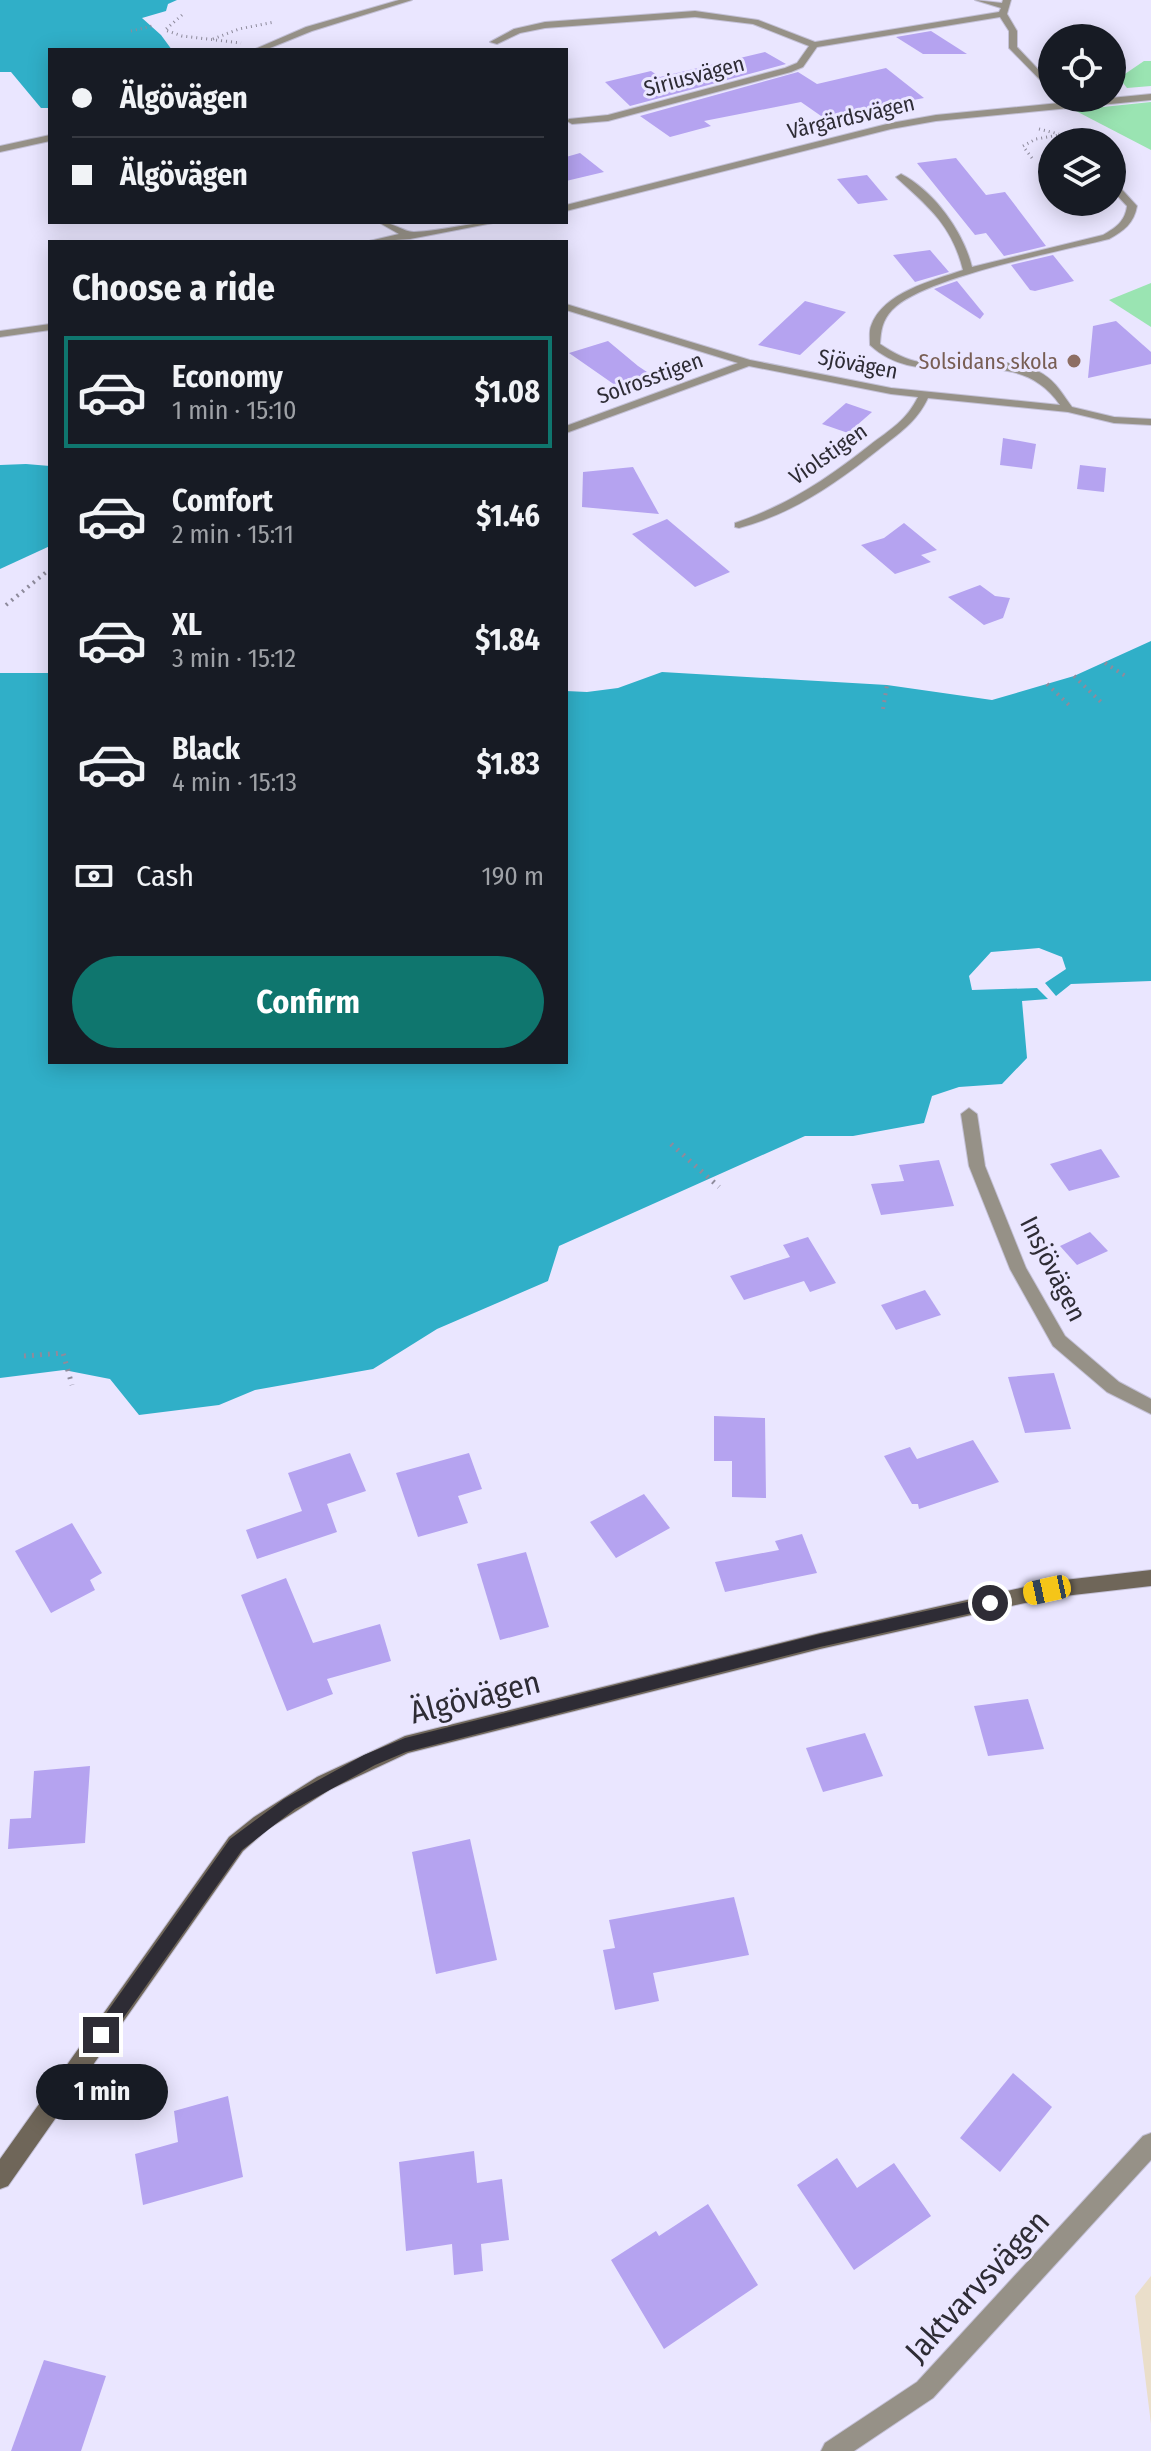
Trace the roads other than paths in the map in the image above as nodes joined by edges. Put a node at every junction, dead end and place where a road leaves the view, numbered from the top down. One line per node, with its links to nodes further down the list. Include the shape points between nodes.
1 (408, 0): 6 (street)
2 (979, 0): 3 (street)
3 (1005, 7): 5 (street); 7 (street, via 1013,48)
4 (494, 42): 5 (street, Siriusvägen, via 545,25 695,14 755,22)
5 (814, 45): 11 (street, Siriusvägen, via 800,65 788,70 608,118)
6 (261, 48)
7 (1038, 74)
8 (1151, 97): 9 (street, Vårgärdsvägen)
9 (1126, 98)
10 (1038, 105): 16 (street, Vårgärdsvägen, via 891,126)
11 (572, 121)
12 (48, 138): 13 (street)
13 (0, 149)
14 (901, 177): 22 (street, via 950,222 963,244)
15 (1126, 199): 22 (street, via 1132,206 1128,223 1106,237)
16 (568, 207)
17 (387, 224): 19 (street)
18 (480, 224): 19 (street)
19 (408, 235): 20 (street); 21 (street)
20 (381, 240)
21 (419, 240)
22 (968, 272): 28 (street, via 890,306 876,326 875,345 918,365 1016,366 1044,378)
23 (568, 308): 26 (street, Sjövägen)
24 (48, 327): 25 (street)
25 (0, 334)
26 (748, 363): 27 (street, Sjövägen); 30 (street, Solrosstigen)
27 (924, 396): 28 (street, Sjövägen); 31 (street, Violstigen, via 914,416 828,484)
28 (1068, 409): 29 (street, Sjövägen)
29 (1151, 422)
30 (568, 429)
31 (739, 525)
32 (969, 1114): 33 (street, Insjövägen, via 977,1166 1018,1269 1059,1341 1113,1387)
33 (1151, 1407)
34 (1151, 1578): 36 (street, Älgövägen, via 1047,1590 820,1641 405,1745 324,1783 236,1844)
35 (1151, 2144): 37 (street, Jaktvarvsvägen, via 925,2390)
36 (0, 2178)
37 (833, 2451)

